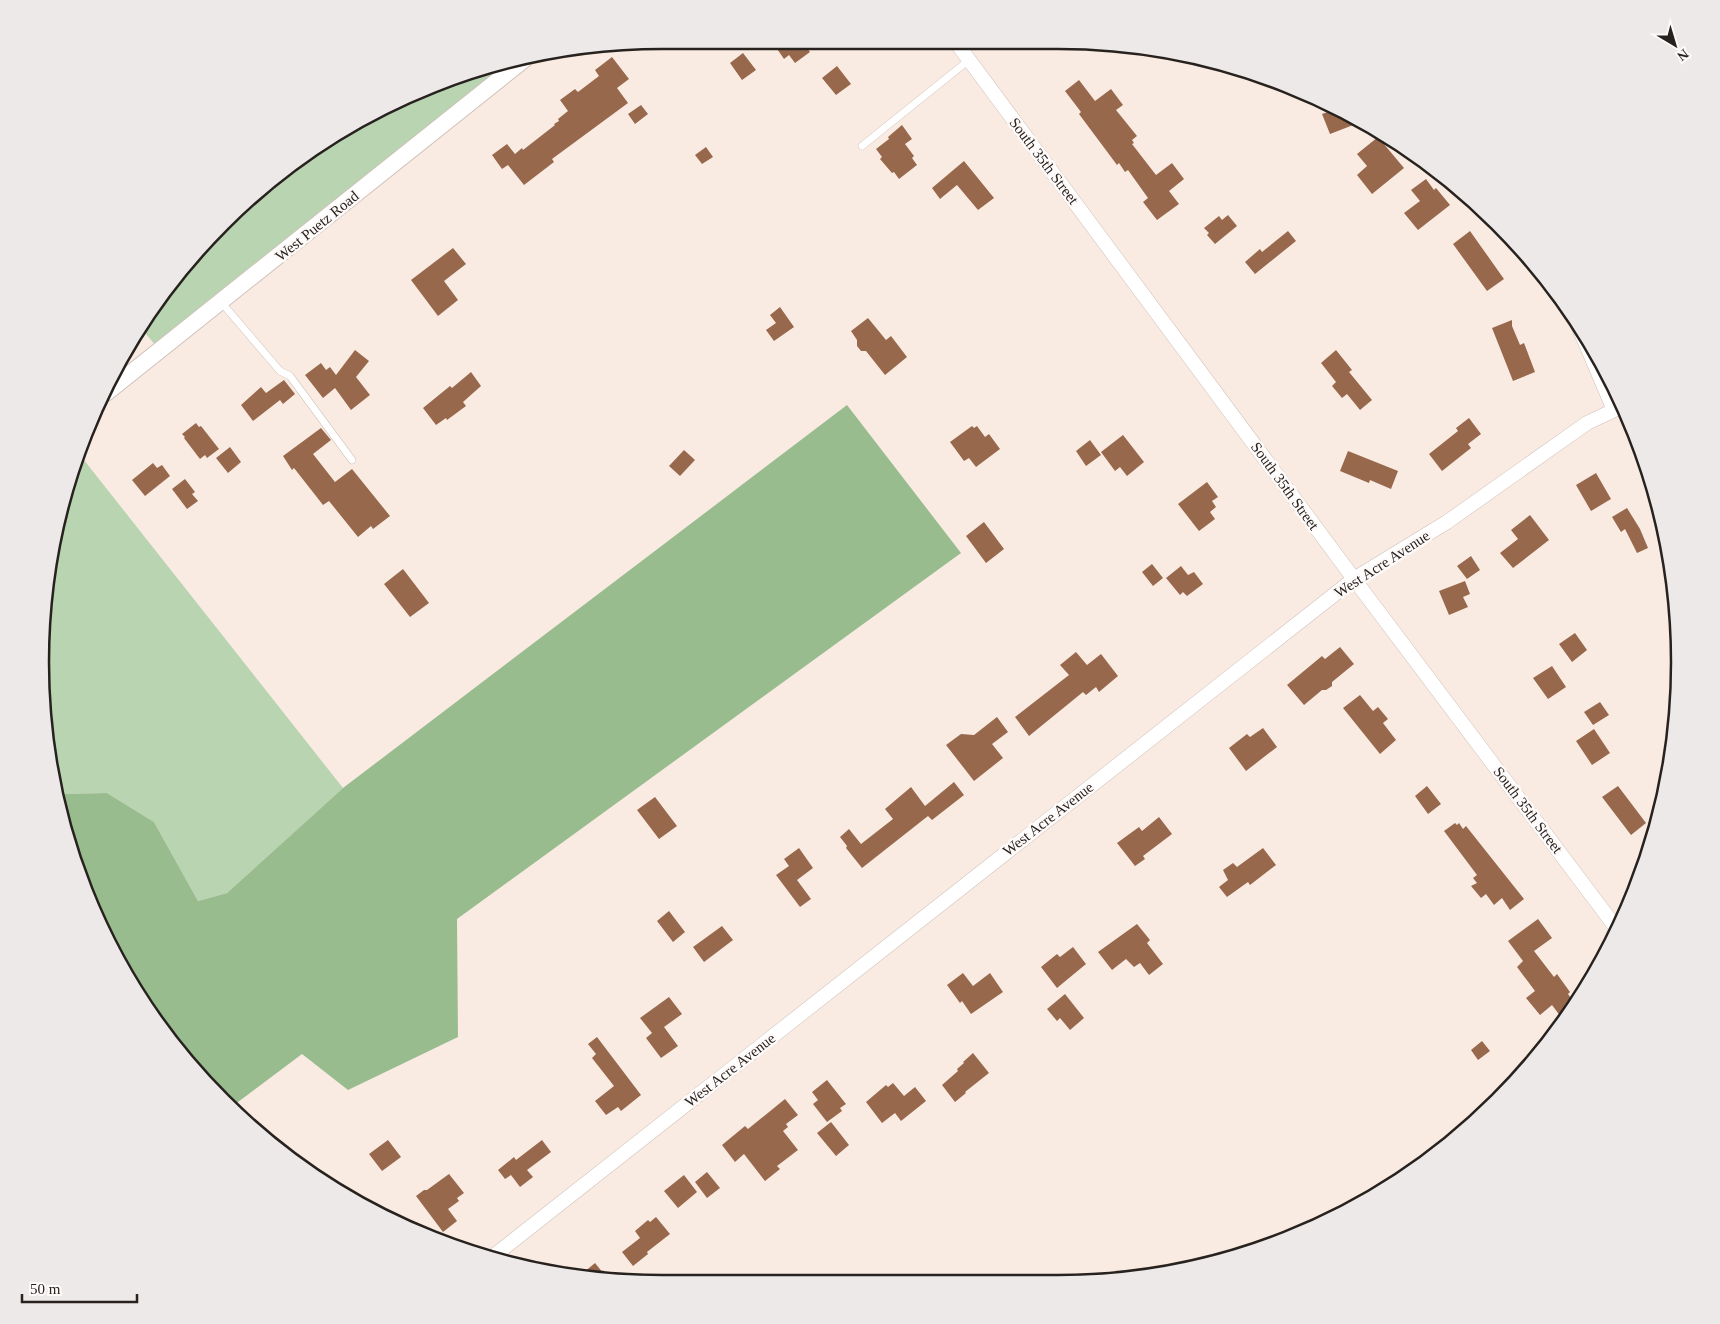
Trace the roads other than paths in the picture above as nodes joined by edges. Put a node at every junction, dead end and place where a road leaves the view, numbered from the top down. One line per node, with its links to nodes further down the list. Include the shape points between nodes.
1 (961, 49): 2 (street, South 35th Street)
2 (969, 60): 4 (lane); 9 (street, South 35th Street)
3 (514, 67): 5 (street, West Puetz Road)
4 (862, 146)
5 (221, 302): 6 (street, West Puetz Road); 8 (lane, via 280,372 290,376)
6 (115, 385)
7 (1616, 409): 9 (street, West Acre Avenue, via 1587,423 1446,522)
8 (352, 460)
9 (1354, 579): 10 (street, South 35th Street); 11 (street, West Acre Avenue)
10 (1613, 923)
11 (498, 1253)

